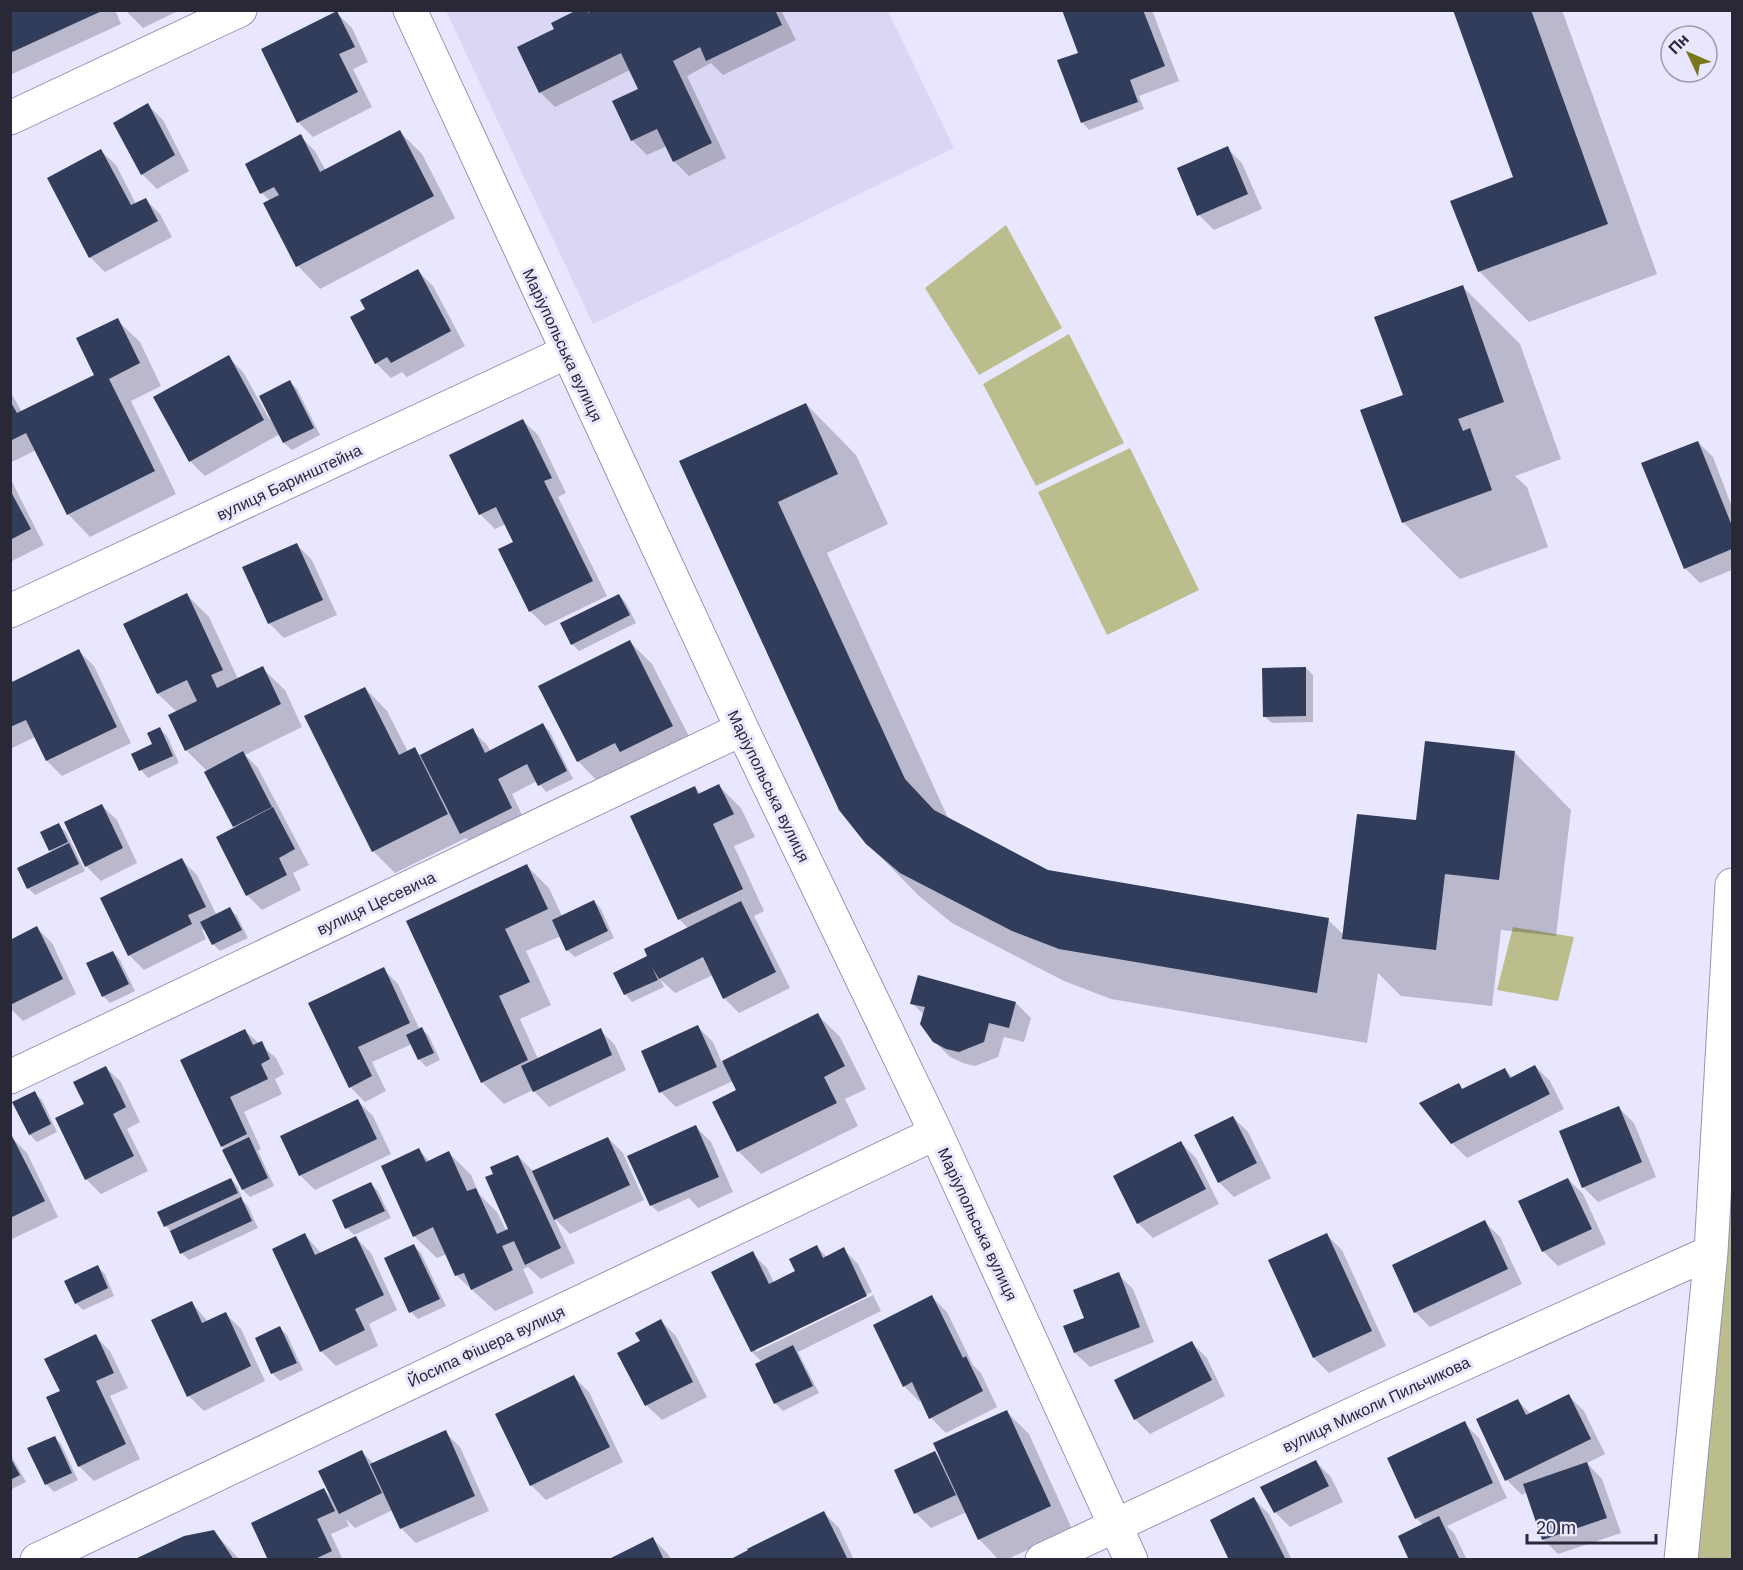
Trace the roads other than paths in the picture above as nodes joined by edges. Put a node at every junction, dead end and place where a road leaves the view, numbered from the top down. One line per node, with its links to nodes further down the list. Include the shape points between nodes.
1 (240, 10): 3 (street)
2 (410, 10): 4 (street, Маріупольська вулиця)
3 (10, 118)
4 (567, 352): 5 (street, вулиця Баринштейна); 6 (street, Маріупольська вулиця)
5 (10, 611)
6 (741, 729): 8 (street, вулиця Цесевича); 9 (street, Маріупольська вулиця)
7 (1732, 885): 10 (street)
8 (10, 1077)
9 (936, 1133): 11 (street, Маріупольська вулиця); 12 (street, Йосипа Фішера вулиця)
10 (1711, 1252): 11 (street, вулиця Миколи Пильчикова); 15 (street)
11 (1115, 1525): 13 (street, вулиця Миколи Пильчикова); 14 (street, Маріупольська вулиця)
12 (37, 1560)
13 (1042, 1560)
14 (1131, 1560)
15 (1681, 1560)

